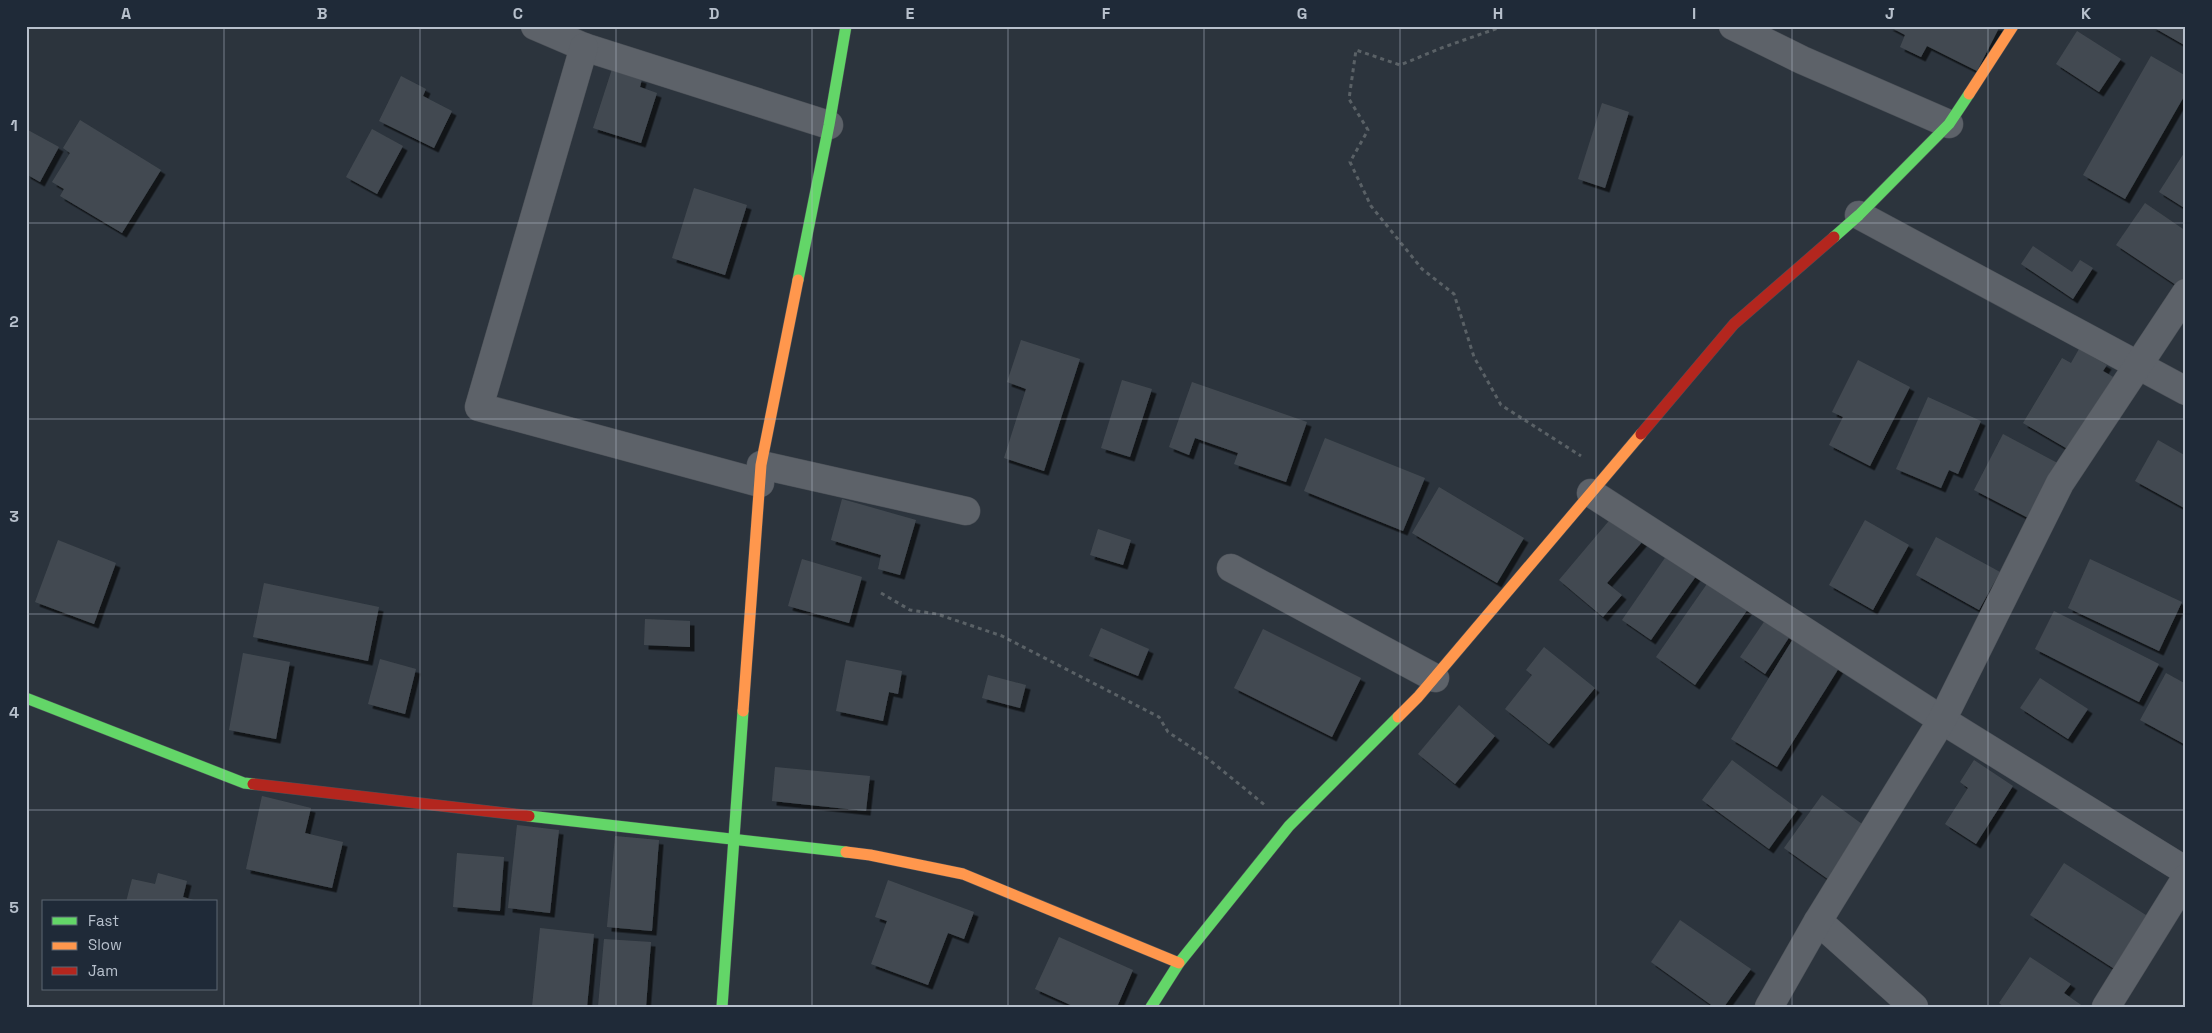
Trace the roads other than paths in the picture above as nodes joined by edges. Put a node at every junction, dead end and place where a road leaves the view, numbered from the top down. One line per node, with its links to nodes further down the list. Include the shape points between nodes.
1 (535, 26): 5 (street)
2 (846, 26): 7 (street)
3 (1733, 26): 6 (street)
4 (2013, 26): 6 (street)
5 (584, 47): 7 (street); 12 (street, via 479,407)
6 (1949, 124): 8 (street)
7 (829, 125): 12 (street)
8 (1859, 215): 10 (street); 13 (street, via 1734,324)
9 (2186, 293): 10 (street)
10 (2138, 366): 11 (street); 18 (street, via 2060,483)
11 (2186, 391)
12 (760, 474): 14 (street); 19 (street)
13 (1591, 493): 16 (street); 18 (street)
14 (966, 510)
15 (1231, 568): 16 (street)
16 (1435, 678): 23 (street, via 1289,826)
17 (26, 698): 19 (street, via 244,783)
18 (1942, 720): 20 (street); 22 (street)
19 (733, 839): 23 (street, via 870,855 963,874); 24 (street)
20 (2186, 871)
21 (2186, 878): 28 (street)
22 (1818, 921): 26 (street); 27 (street)
23 (1179, 963): 25 (street)
24 (722, 1007)
25 (1151, 1007)
26 (1769, 1007)
27 (1914, 1007)
28 (2106, 1007)

